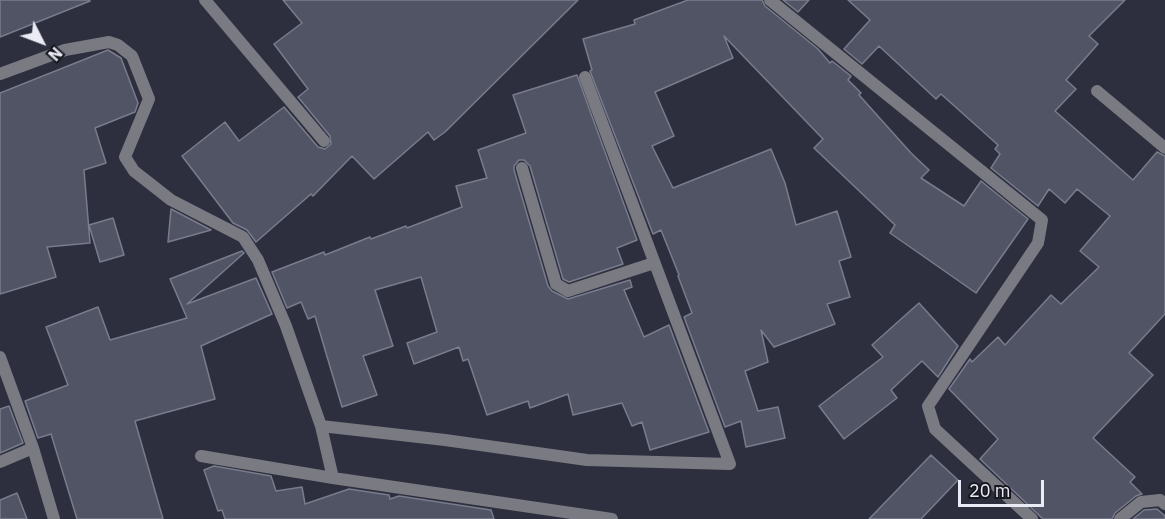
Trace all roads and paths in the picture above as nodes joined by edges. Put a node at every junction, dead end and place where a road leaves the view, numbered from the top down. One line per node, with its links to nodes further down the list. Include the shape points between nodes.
1 (205, 0): 6 (street)
2 (770, 0): 19 (street, via 1042,220 1038,243 928,406 935,429)
3 (0, 74): 11 (street, via 65,51 109,42 132,56 149,99 125,157 134,171 171,200 243,237 258,260 286,326)
4 (585, 77): 9 (street)
5 (1097, 91): 7 (street)
6 (324, 141)
7 (1165, 148)
8 (522, 168): 9 (street, via 556,284 568,291)
9 (654, 263): 11 (street, via 730,464 587,460)
10 (0, 357): 12 (street)
11 (321, 426): 15 (street)
12 (33, 448): 14 (street); 17 (street)
13 (201, 456): 15 (street)
14 (0, 462)
15 (333, 478): 18 (street)
16 (1165, 504): 20 (street, via 1160,500 1141,502)
17 (54, 519)
18 (612, 519)
19 (1032, 519)
20 (1120, 519)

